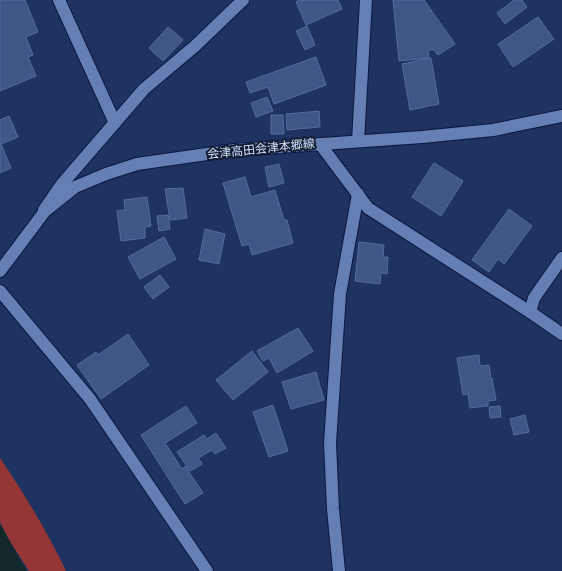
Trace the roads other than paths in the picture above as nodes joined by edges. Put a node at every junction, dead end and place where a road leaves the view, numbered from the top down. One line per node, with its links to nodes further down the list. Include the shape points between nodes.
1 (59, 0): 5 (street)
2 (243, 0): 5 (street, via 195,46 144,89)
3 (366, 0): 6 (street)
4 (562, 116): 6 (street, 会津高田会津本郷線, via 493,130)
5 (115, 123): 9 (street, via 62,184)
6 (358, 141): 7 (street, 会津高田会津本郷線)
7 (320, 144): 8 (street); 9 (street, 会津高田会津本郷線, via 235,150 137,164 106,174 76,187 45,211)
8 (358, 194): 13 (street, via 368,208); 16 (street, via 340,294 330,443)
9 (11, 256): 11 (street, 会津高田会津本郷線)
10 (562, 258): 13 (street, via 534,298)
11 (0, 271)
12 (0, 291): 15 (street, via 90,399)
13 (530, 312): 14 (street)
14 (562, 334)
15 (207, 571)
16 (339, 571)

